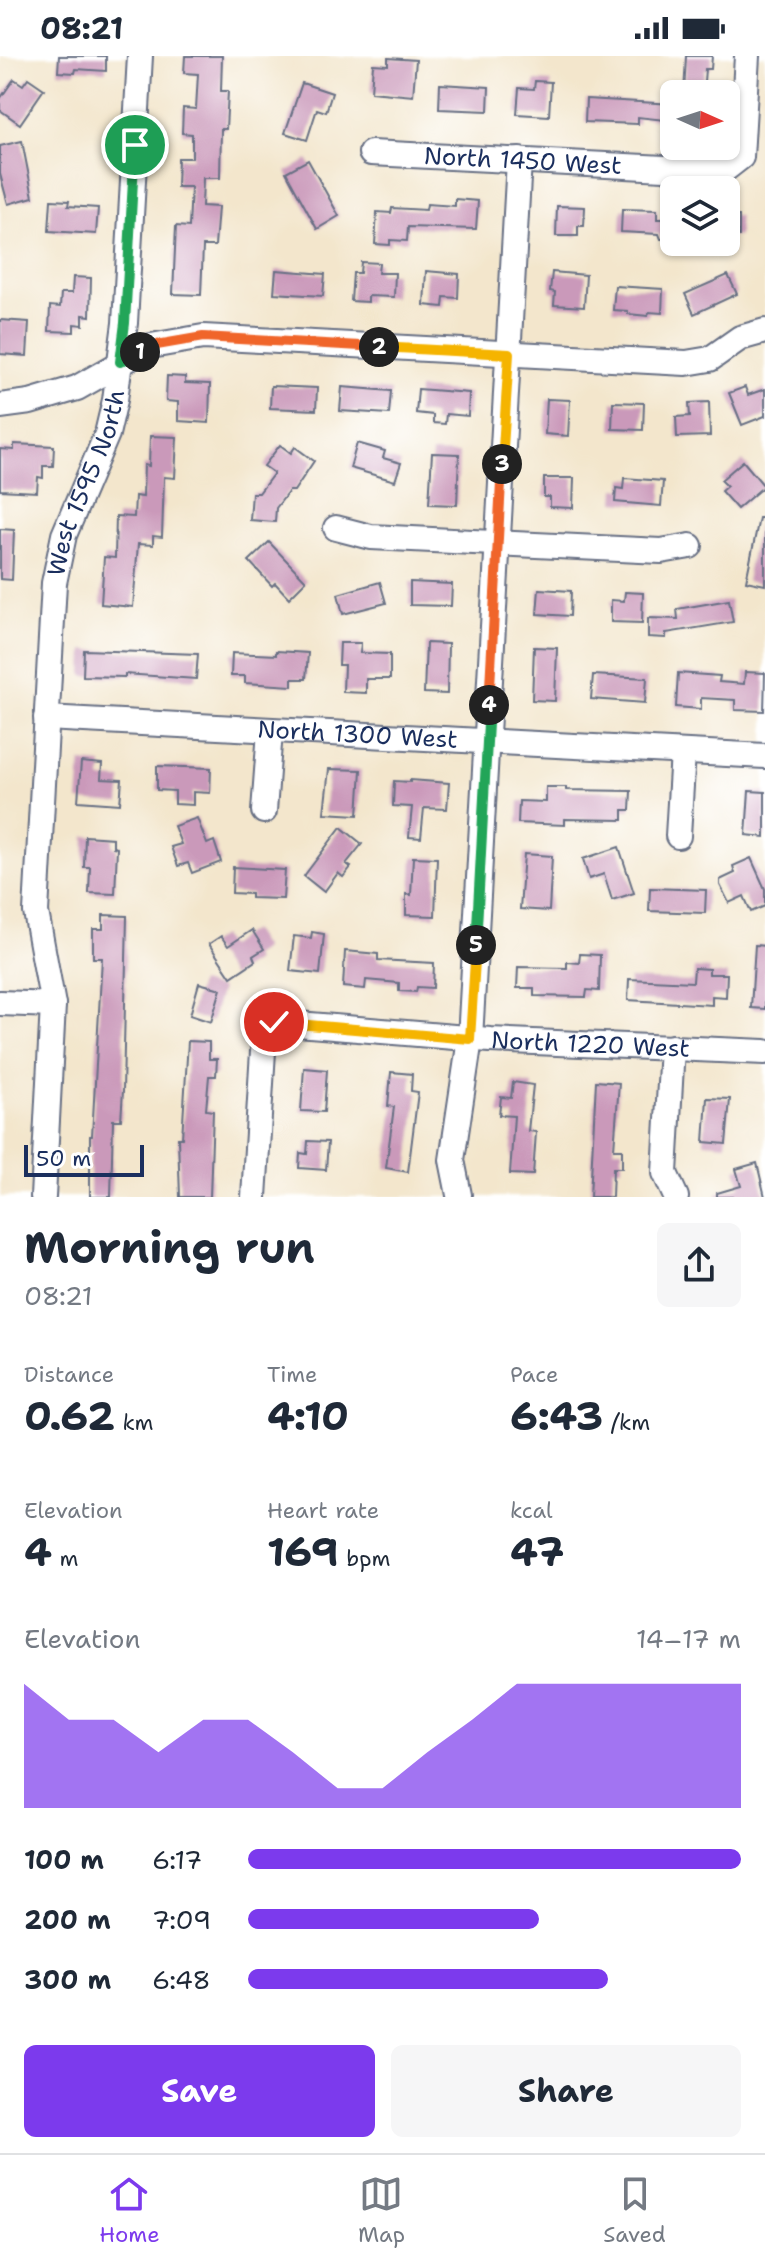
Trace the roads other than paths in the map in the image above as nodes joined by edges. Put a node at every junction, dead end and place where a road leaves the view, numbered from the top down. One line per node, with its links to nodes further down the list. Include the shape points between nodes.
1 (140, 56): 7 (street, West 1595 North)
2 (747, 56): 4 (street, North 1450 West, via 741,157 723,171)
3 (371, 153): 4 (street, North 1450 West)
4 (519, 160): 6 (street)
5 (765, 331): 6 (street, via 740,338 710,359 686,363)
6 (509, 354): 7 (street, via 203,337 151,346); 10 (street)
7 (120, 362): 8 (street, via 77,388); 12 (street, West 1595 North, via 107,434 61,547)
8 (0, 406)
9 (336, 528): 10 (street, via 371,537)
10 (498, 543): 11 (street, via 661,551); 14 (street)
11 (690, 546)
12 (46, 718): 13 (street, North 1300 West); 20 (street, West 1595 North, via 36,912)
13 (270, 731): 14 (street, North 1300 West); 17 (street)
14 (487, 741): 15 (street, North 1300 West); 21 (street)
15 (683, 752): 16 (street, North 1300 West); 18 (street)
16 (765, 756)
17 (264, 811)
18 (678, 836)
19 (0, 1003): 20 (street)
20 (53, 1005): 25 (street, West 1595 North)
21 (470, 1039): 22 (street, North 1220 West); 24 (street, via 452,1160); 26 (street, North 1220 West, via 274,1022 264,1035)
22 (672, 1047): 23 (street, North 1220 West); 27 (street, via 665,1173)
23 (765, 1052)
24 (459, 1195)
25 (43, 1197)
26 (254, 1197)
27 (676, 1197)

